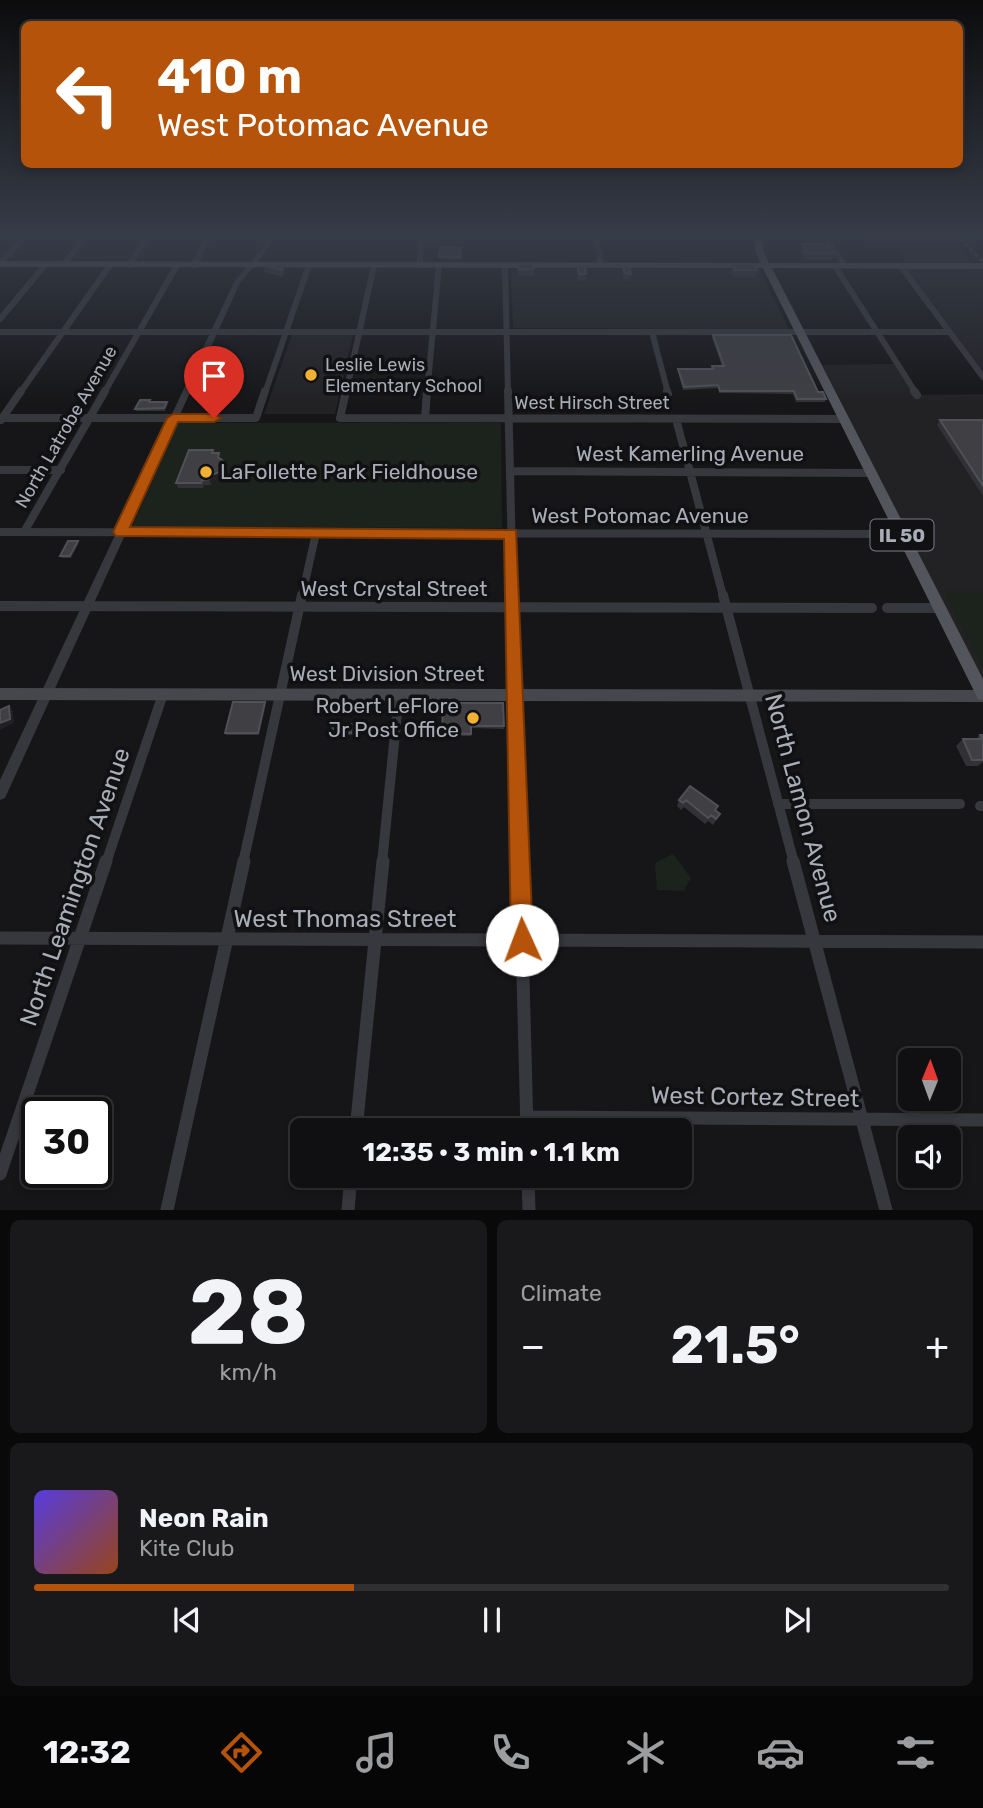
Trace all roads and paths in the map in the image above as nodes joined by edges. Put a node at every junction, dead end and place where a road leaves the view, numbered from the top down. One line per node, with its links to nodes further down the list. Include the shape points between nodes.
1 (22, 292): 12 (street)
2 (90, 292): 14 (street)
3 (161, 292): 15 (street, North Latrobe Avenue)
4 (232, 292): 16 (street)
5 (300, 292): 17 (street)
6 (368, 292): 18 (street)
7 (437, 292): 19 (street)
8 (505, 292): 20 (street)
9 (780, 292): 22 (main road, IL 50)
10 (855, 292): 23 (street)
11 (920, 292): 24 (street)
12 (0, 319)
13 (0, 332): 14 (street)
14 (63, 332): 15 (street); 32 (street)
15 (138, 332): 16 (street); 28 (street, North Latrobe Avenue)
16 (213, 332): 17 (street); 29 (street)
17 (286, 332): 18 (street); 29 (street, via 256,418)
18 (359, 332): 19 (street); 30 (street, West Hirsch Street, via 340,418)
19 (433, 332): 20 (street); 30 (street)
20 (506, 332): 21 (street); 31 (street)
21 (652, 332): 22 (street); 26 (street)
22 (800, 332): 23 (street); 34 (main road, IL 50)
23 (876, 332): 24 (street); 27 (street)
24 (949, 332): 25 (street)
25 (983, 377)
26 (668, 394)
27 (917, 395)
28 (90, 418): 29 (street); 32 (street); 36 (street, North Latrobe Avenue)
29 (173, 418): 42 (street)
30 (425, 418): 31 (street, West Hirsch Street)
31 (508, 418): 33 (street, West Hirsch Street); 37 (street)
32 (1, 419)
33 (676, 419): 34 (street, West Hirsch Street); 38 (street, North Lamon Avenue)
34 (844, 419): 39 (main road, IL 50)
35 (0, 470): 36 (street)
36 (61, 470): 41 (street, North Latrobe Avenue)
37 (510, 471): 38 (street, West Kamerling Avenue); 44 (street)
38 (690, 472): 39 (street, West Kamerling Avenue); 45 (street, North Lamon Avenue)
39 (871, 473): 46 (main road, IL 50)
40 (0, 532): 41 (street, West Potomac Avenue)
41 (24, 532): 42 (street, West Potomac Avenue)
42 (121, 532): 43 (street, West Potomac Avenue); 48 (street)
43 (316, 533): 44 (street, West Potomac Avenue); 49 (street)
44 (511, 534): 45 (street, West Potomac Avenue); 50 (street)
45 (707, 534): 46 (street, West Potomac Avenue); 51 (street, North Lamon Avenue)
46 (902, 534): 54 (main road, IL 50)
47 (0, 606): 48 (street, West Crystal Street)
48 (87, 606): 49 (street, West Crystal Street); 56 (street)
49 (299, 607): 50 (street, West Crystal Street); 58 (street)
50 (513, 607): 51 (street, West Crystal Street); 60 (street)
51 (726, 607): 52 (street, West Crystal Street); 61 (street, North Lamon Avenue)
52 (873, 608)
53 (887, 608): 54 (street)
54 (940, 608): 62 (main road, IL 50)
55 (0, 694): 56 (main road, West Division Street)
56 (47, 694): 57 (main road, West Division Street); 63 (street)
57 (163, 694): 58 (main road, West Division Street); 67 (street, North Leamington Avenue)
58 (280, 694): 59 (main road, West Division Street); 68 (street)
59 (398, 695): 60 (main road, West Division Street); 69 (street)
60 (515, 695): 61 (main road, West Division Street); 70 (street)
61 (750, 695): 62 (main road, West Division Street); 64 (street, North Lamon Avenue)
62 (983, 695)
63 (0, 794)
64 (778, 804): 65 (street); 71 (street, North Lamon Avenue)
65 (960, 804)
66 (0, 938): 67 (street, West Thomas Street)
67 (80, 939): 68 (street, West Thomas Street); 78 (street, North Leamington Avenue)
68 (226, 939): 69 (street, West Thomas Street); 81 (street)
69 (374, 940): 70 (street, West Thomas Street); 73 (street)
70 (522, 940): 71 (street, West Thomas Street); 74 (street)
71 (815, 942): 72 (street, West Thomas Street); 75 (street, North Lamon Avenue)
72 (983, 942)
73 (357, 1118)
74 (526, 1118)
75 (862, 1120): 76 (street, West Cortez Street); 77 (street, West Cortez Street); 84 (street, North Lamon Avenue)
76 (983, 1120)
77 (692, 1122)
78 (0, 1174)
79 (350, 1188): 82 (street)
80 (528, 1188): 83 (street)
81 (167, 1209)
82 (348, 1209)
83 (528, 1209)
84 (886, 1209)

